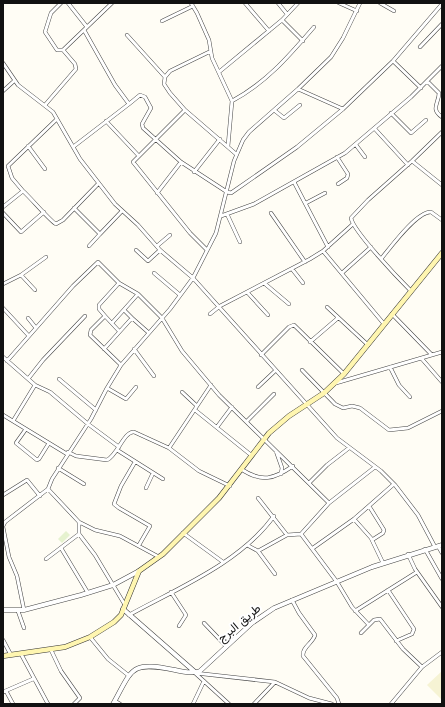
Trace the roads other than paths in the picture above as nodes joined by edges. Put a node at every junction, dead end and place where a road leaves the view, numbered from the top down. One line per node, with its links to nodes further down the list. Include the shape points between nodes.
1 (61, 3): 26 (street, via 51,13 45,32 57,50)
2 (68, 3): 19 (street)
3 (112, 3): 19 (street)
4 (191, 3): 12 (street)
5 (244, 3): 22 (street)
6 (278, 3): 15 (street)
7 (298, 3): 15 (street)
8 (339, 3): 13 (street)
9 (360, 3): 13 (street)
10 (380, 3): 14 (street)
11 (442, 4): 28 (street)
12 (193, 6): 17 (street); 27 (street, via 209,40)
13 (357, 11): 36 (street, via 334,54)
14 (394, 11)
15 (287, 14): 16 (street)
16 (282, 20): 22 (street); 24 (street)
17 (162, 21)
18 (442, 24): 25 (street)
19 (87, 26): 21 (street)
20 (314, 28): 24 (street)
21 (84, 30): 26 (street); 39 (street, via 115,85)
22 (269, 31): 31 (street)
23 (127, 35): 32 (street)
24 (303, 41): 38 (street, via 264,81)
25 (420, 48)
26 (63, 50): 41 (street, via 76,69)
27 (211, 51): 31 (street); 32 (street, via 170,71)
28 (393, 61): 35 (street); 42 (street)
29 (3, 63): 33 (street)
30 (442, 66): 34 (street)
31 (219, 72): 38 (street)
32 (165, 77): 43 (street, via 166,87)
33 (14, 81): 37 (street); 41 (street)
34 (427, 81): 35 (street); 46 (street, via 439,93 435,108)
35 (421, 88): 45 (street)
36 (298, 89): 42 (street); 44 (street)
37 (3, 91)
38 (232, 101): 56 (street)
39 (129, 104): 49 (street); 52 (street, via 140,95 146,97 151,108 142,126)
40 (300, 104): 44 (street, via 284,118)
41 (45, 105): 47 (street)
42 (343, 109): 72 (street, via 275,163 232,192)
43 (185, 110): 52 (street); 53 (street)
44 (274, 110): 58 (street, via 249,132)
45 (391, 113): 48 (street, via 411,133); 50 (street)
46 (442, 117)
47 (57, 119): 55 (street); 57 (street)
48 (426, 120)
49 (106, 121): 57 (street); 59 (street)
50 (375, 129): 54 (street); 64 (street)
51 (442, 133): 62 (street)
52 (155, 139): 59 (street); 63 (street)
53 (220, 139): 56 (street); 66 (street)
54 (356, 145): 60 (street); 61 (street)
55 (28, 146): 65 (street); 71 (street, via 8,166 10,174)
56 (228, 146): 58 (street)
57 (73, 148): 68 (street)
58 (236, 154): 72 (street)
59 (138, 155): 74 (street, via 133,162)
60 (338, 157): 67 (street); 69 (street, via 348,174 347,178)
61 (365, 157)
62 (412, 161): 64 (street); 70 (street)
63 (181, 162): 66 (street); 74 (street)
64 (408, 165): 85 (street, via 355,212 351,218)
65 (45, 169)
66 (194, 172): 72 (street)
67 (294, 182): 75 (street); 82 (street, via 254,204)
68 (98, 184): 77 (street); 78 (street)
69 (338, 184)
70 (442, 185)
71 (23, 190): 76 (street); 79 (street)
72 (226, 192): 83 (street)
73 (325, 192): 75 (street)
74 (157, 193): 95 (street)
75 (306, 202): 91 (street)
76 (3, 208)
77 (74, 208): 79 (street, via 56,224); 86 (street)
78 (122, 211): 86 (street); 90 (street)
79 (44, 212): 80 (street, via 21,232)
80 (3, 213)
81 (271, 213): 100 (street)
82 (227, 214): 83 (street); 88 (street)
83 (221, 216): 95 (street)
84 (442, 220): 99 (street, via 431,212 425,213)
85 (354, 224): 91 (street); 92 (street)
86 (100, 234): 89 (street)
87 (170, 235): 90 (street)
88 (240, 242)
89 (89, 246)
90 (157, 246): 94 (street)
91 (328, 247): 96 (street)
92 (371, 247): 99 (street); 103 (street)
93 (136, 250): 94 (street, via 148,261)
94 (160, 250): 105 (street)
95 (207, 250): 105 (street)
96 (323, 251): 100 (street); 103 (street)
97 (442, 253): 111 (main road)
98 (46, 257): 104 (street)
99 (381, 259): 111 (street)
100 (305, 262): 101 (street)
101 (292, 269): 107 (street); 108 (street)
102 (154, 273): 114 (street)
103 (342, 273): 130 (street)
104 (21, 275): 109 (street); 110 (street)
105 (193, 278): 114 (street); 116 (street)
106 (119, 283): 113 (street); 124 (street, via 98,307); 131 (street, via 97,262)
107 (264, 283): 112 (street); 115 (street)
108 (303, 283)
109 (3, 284)
110 (35, 290)
111 (410, 291): 121 (main road)
112 (247, 292): 116 (street); 122 (street)
113 (138, 294): 119 (street); 127 (street)
114 (180, 295): 127 (street)
115 (289, 304)
116 (220, 306): 120 (street); 140 (street)
117 (327, 307): 128 (street)
118 (3, 308): 134 (street)
119 (124, 310): 126 (street); 129 (street)
120 (210, 314)
121 (392, 314): 130 (main road); 141 (street)
122 (268, 315)
123 (85, 316): 151 (street)
124 (105, 316): 129 (street); 137 (street, via 89,333)
125 (28, 318): 131 (street)
126 (132, 318): 132 (street); 133 (street)
127 (162, 318): 133 (street); 156 (street, via 182,351)
128 (338, 318): 135 (street); 136 (street)
129 (112, 323): 132 (street)
130 (384, 324): 136 (main road)
131 (36, 328): 134 (street)
132 (119, 331): 137 (street)
133 (149, 333): 138 (street)
134 (28, 336): 144 (street)
135 (310, 342): 140 (street, via 294,325); 149 (street)
136 (368, 345): 149 (main road)
137 (104, 349): 145 (street)
138 (134, 349): 145 (street); 150 (street)
139 (442, 352): 141 (street)
140 (261, 355): 147 (street)
141 (432, 355): 143 (street)
142 (3, 357): 144 (street)
143 (422, 359): 146 (street); 153 (street)
144 (8, 361): 151 (street)
145 (121, 365): 159 (street)
146 (390, 367): 154 (street); 163 (street, via 399,385)
147 (275, 370): 158 (street); 164 (street)
148 (302, 370): 161 (street)
149 (344, 374): 154 (main road)
150 (154, 376)
151 (28, 379): 155 (street)
152 (59, 379): 167 (street)
153 (442, 382)
154 (335, 383): 161 (main road)
155 (35, 385): 171 (street); 173 (street, via 50,392)
156 (211, 385): 165 (street); 166 (street)
157 (136, 387): 159 (street, via 126,399)
158 (258, 387)
159 (107, 388): 167 (street)
160 (182, 392): 165 (street)
161 (324, 393): 164 (main road); 169 (street, via 342,407 352,406 365,411 389,430 408,428)
162 (274, 394): 172 (street)
163 (410, 397)
164 (306, 405): 176 (main road, via 278,424); 179 (street)
165 (197, 406): 168 (street)
166 (232, 407): 172 (street); 174 (street)
167 (96, 410): 173 (street)
168 (195, 410): 174 (street); 178 (street)
169 (442, 411)
170 (3, 415): 171 (street)
171 (13, 420): 175 (street)
172 (247, 421): 176 (street)
173 (88, 424): 180 (street); 182 (street)
174 (217, 427): 183 (street)
175 (26, 429): 177 (street); 177 (street, via 16,443 37,460)
176 (264, 438): 181 (street); 183 (main road)
177 (49, 443): 182 (street)
178 (169, 448): 180 (street, via 131,432); 195 (street, via 199,471)
179 (350, 448): 186 (street); 192 (street, via 327,465)
180 (118, 449): 182 (street, via 110,460 102,461); 184 (street)
181 (276, 449): 185 (street); 190 (street, via 282,468)
182 (67, 453): 187 (street)
183 (251, 455): 188 (main road)
184 (135, 462): 189 (street); 212 (street, via 114,504 150,526)
185 (293, 466): 190 (street); 192 (street)
186 (375, 467): 194 (street); 201 (street)
187 (58, 468): 193 (street); 197 (street)
188 (241, 469): 190 (street, via 255,477 270,478); 195 (main road)
189 (153, 473): 191 (street); 196 (street)
190 (280, 475)
191 (163, 479)
192 (309, 483): 201 (street)
193 (84, 484)
194 (394, 484): 202 (street); 214 (street)
195 (230, 486): 207 (main road)
196 (146, 488)
197 (48, 489): 199 (street); 205 (street)
198 (3, 495): 199 (street, via 27,480)
199 (40, 496): 206 (street)
200 (258, 498): 203 (street)
201 (329, 503): 209 (street)
202 (369, 506): 204 (street); 211 (street, via 384,530)
203 (274, 516): 210 (street); 213 (street)
204 (354, 519): 211 (street); 216 (street)
205 (79, 522): 208 (street); 212 (street)
206 (3, 526): 238 (street)
207 (183, 533): 221 (main road); 223 (street)
208 (79, 534): 215 (street); 230 (street)
209 (301, 534): 210 (street); 216 (street)
210 (287, 535): 218 (street)
211 (372, 540): 224 (street)
212 (139, 545): 221 (street)
213 (247, 545): 218 (street); 223 (street)
214 (438, 546): 217 (street, طريق البرج); 219 (street)
215 (61, 548): 222 (street); 233 (street)
216 (313, 548): 229 (street)
217 (425, 549): 220 (street, طريق البرج); 228 (street)
218 (258, 550): 227 (street)
219 (442, 553)
220 (408, 554): 224 (street, طريق البرج); 226 (street)
221 (159, 557): 225 (main road)
222 (46, 559)
223 (223, 562): 232 (street, via 202,577)
224 (383, 563): 229 (street, طريق البرج)
225 (139, 571): 230 (street); 235 (main road)
226 (417, 572): 231 (street); 236 (street)
227 (275, 574)
228 (442, 579)
229 (337, 582): 234 (street, طريق البرج); 240 (street)
230 (113, 585): 233 (street); 235 (street)
231 (388, 590): 240 (street); 249 (street, via 414,629 412,634)
232 (171, 592): 241 (street); 244 (street, via 186,615)
233 (88, 593): 238 (street)
234 (292, 600): 250 (street, طريق البرج, via 263,614); 272 (street, via 315,635 304,650 303,656)
235 (124, 607): 241 (street); 247 (main road, via 114,622)
236 (442, 607)
237 (3, 610): 239 (street)
238 (24, 610): 239 (street)
239 (18, 611): 245 (street)
240 (355, 611): 243 (street)
241 (129, 615): 257 (street)
242 (204, 623): 250 (street)
243 (368, 625): 246 (street); 249 (street, via 380,619)
244 (179, 626)
245 (24, 628)
246 (361, 633)
247 (90, 637): 251 (main road); 258 (street, via 108,659)
248 (3, 640): 254 (street)
249 (396, 641): 256 (street)
250 (226, 646): 257 (street, طريق البرج, via 203,669)
251 (51, 650): 253 (main road); 266 (street, via 61,671 80,698)
252 (442, 652): 256 (street)
253 (21, 654): 254 (main road); 259 (street)
254 (11, 655): 255 (main road)
255 (3, 656)
256 (422, 667): 273 (street)
257 (195, 673): 258 (street, via 145,667 137,668); 260 (street); 261 (street)
258 (128, 675): 263 (street)
259 (33, 679): 262 (street); 265 (street)
260 (204, 682): 268 (street); 269 (street)
261 (275, 682): 270 (street); 271 (street, via 308,698)
262 (4, 692): 264 (street)
263 (114, 702): 267 (street)
264 (13, 704)
265 (48, 704)
266 (74, 704)
267 (120, 704)
268 (193, 704)
269 (229, 704)
270 (254, 704)
271 (332, 704)
272 (339, 704)
273 (391, 704)

